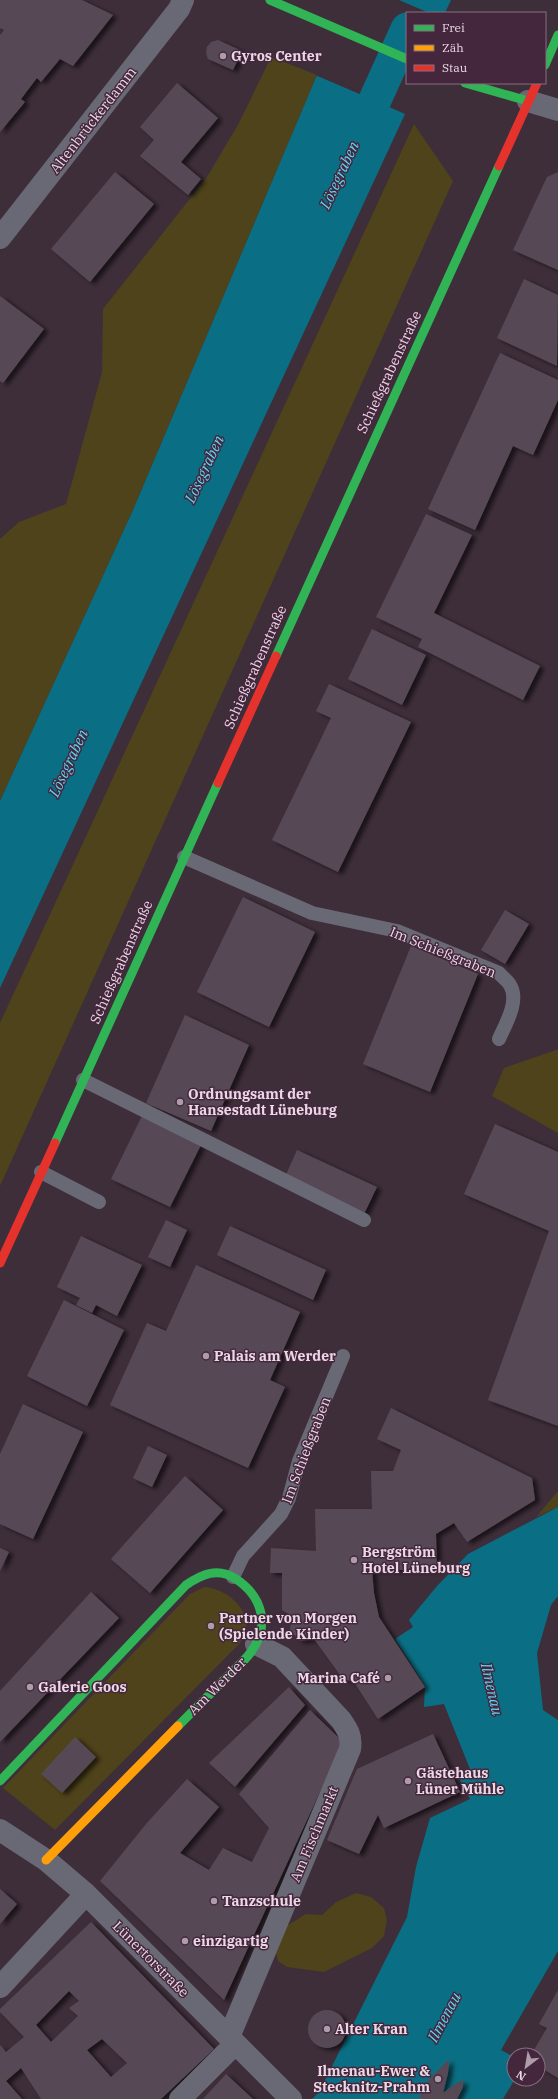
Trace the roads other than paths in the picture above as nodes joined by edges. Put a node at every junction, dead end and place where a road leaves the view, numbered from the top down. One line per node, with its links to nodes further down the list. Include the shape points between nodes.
1 (183, 0): 9 (street, Altenbrückerdamm, via 179,9)
2 (270, 0): 4 (main road)
3 (558, 36): 5 (main road)
4 (406, 59)
5 (546, 62)
6 (472, 84): 7 (main road)
7 (532, 92): 8 (street); 10 (main road, Schießgrabenstraße)
8 (558, 110)
9 (0, 238)
10 (184, 857): 11 (lane, Im Schießgraben, via 312,913 398,931 499,974 511,985 512,997 511,1013); 12 (main road, Schießgrabenstraße)
11 (499, 1039)
12 (83, 1080): 13 (main road, Schießgrabenstraße); 15 (lane)
13 (41, 1172): 14 (lane); 16 (main road, Schießgrabenstraße)
14 (99, 1202)
15 (364, 1220)
16 (0, 1263)
17 (342, 1356): 18 (lane, Im Schießgraben, via 299,1461 289,1498 281,1514 243,1556)
18 (233, 1577): 19 (main road, Am Werder, via 250,1589 260,1601 262,1623); 20 (main road, Am Werder, via 219,1572 204,1574 186,1585)
19 (256, 1644): 22 (main road, Am Werder); 25 (street, Am Fischmarkt, via 282,1658 341,1720 352,1740)
20 (0, 1781)
21 (0, 1830): 22 (street, Lünertorstraße)
22 (46, 1860): 23 (street, Lünertorstraße)
23 (86, 1894): 24 (street); 25 (street, Lünertorstraße)
24 (0, 1987)
25 (232, 2040): 26 (street); 27 (street, Lünertorstraße)
26 (180, 2099)
27 (291, 2099)

